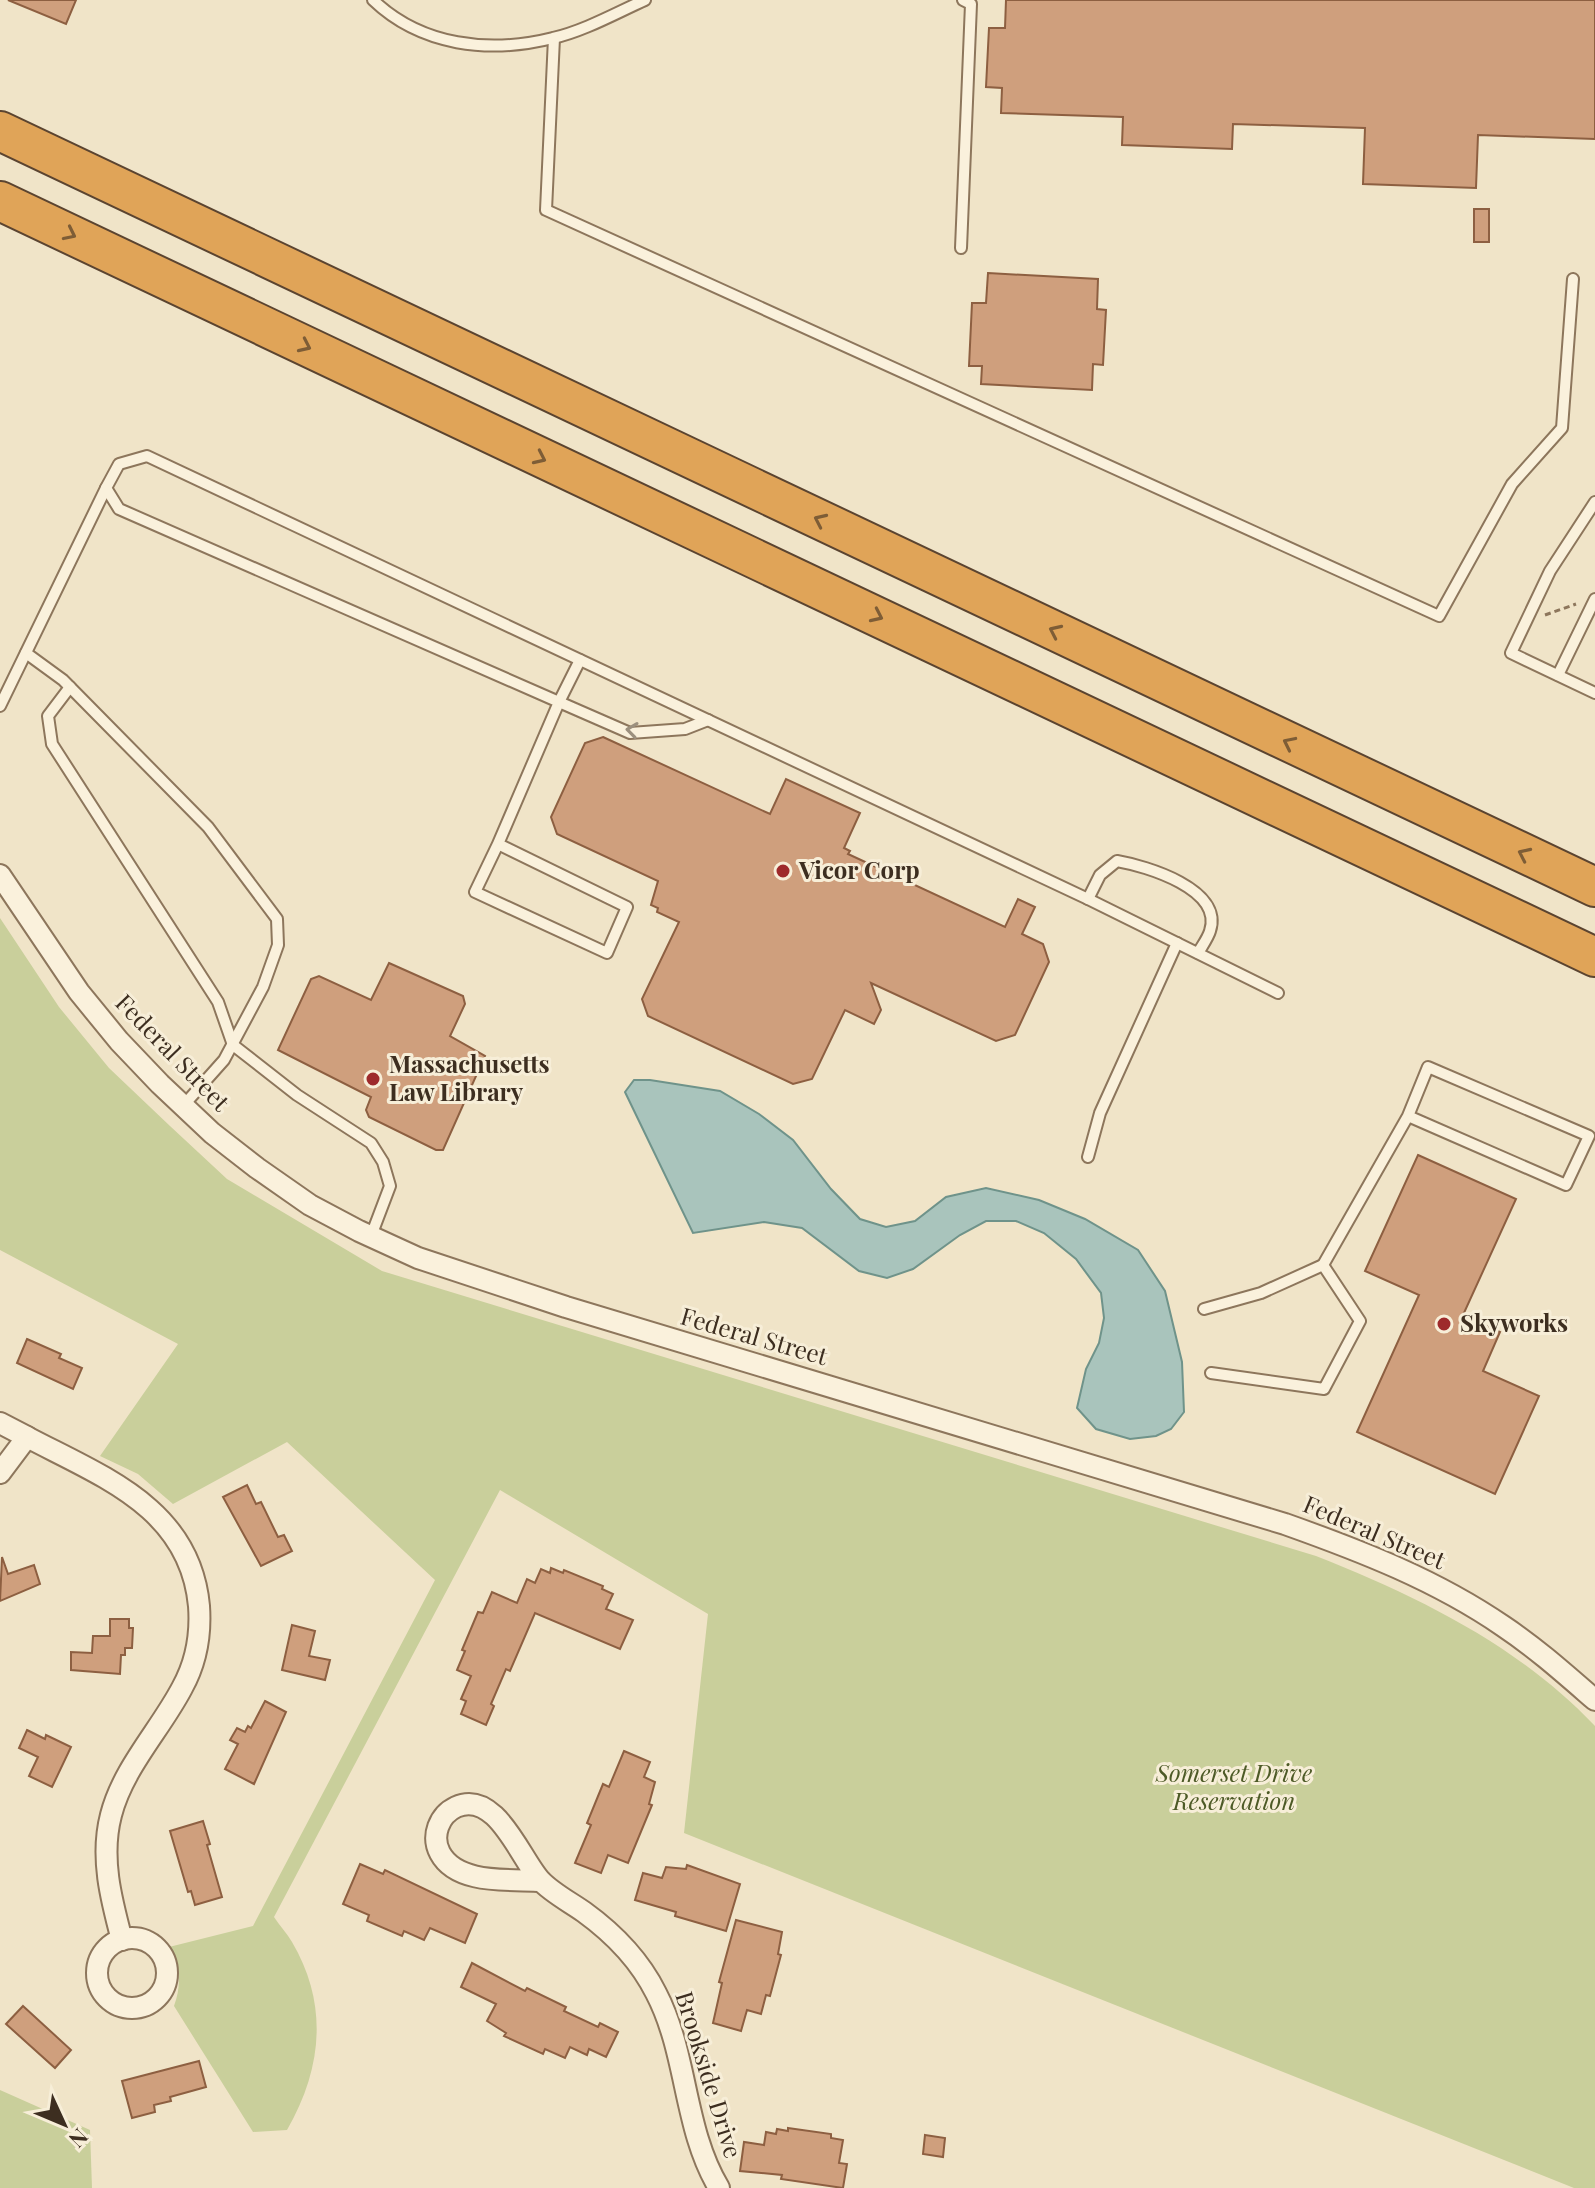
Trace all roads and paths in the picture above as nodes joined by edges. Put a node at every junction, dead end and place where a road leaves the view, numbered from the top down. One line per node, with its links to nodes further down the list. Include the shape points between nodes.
1 (373, 0): 6 (lane, via 391,17 468,46)
2 (619, 0): 5 (lane)
3 (645, 0): 5 (lane)
4 (963, 0): 9 (lane, via 971,4)
5 (618, 12): 6 (lane)
6 (554, 38): 10 (lane, via 546,210 1439,616 1512,484 1562,428)
7 (0, 131): 25 (highway, one-way to 7)
8 (0, 201): 29 (highway, one-way to 29)
9 (961, 248)
10 (1573, 279)
11 (106, 488): 15 (lane); 16 (lane, via 119,464 147,456); 20 (lane, via 119,509)
12 (1595, 502): 14 (lane, via 1550,571)
13 (1589, 600): 14 (path); 17 (lane)
14 (1526, 621): 17 (lane, via 1511,653)
15 (26, 653): 18 (lane); 21 (lane)
16 (580, 660): 20 (lane); 22 (lane)
17 (1558, 675): 19 (lane)
18 (70, 687): 31 (lane, via 48,716 52,744 218,1002); 31 (lane, via 208,827 277,919 278,945)
19 (1595, 693)
20 (559, 702): 22 (lane, one-way to 20, via 685,729 630,733); 23 (lane)
21 (0, 706)
22 (708, 720): 26 (lane)
23 (498, 844): 23 (lane, via 627,907 607,953 475,892)
24 (0, 875): 32 (street, Federal Street, via 79,992)
25 (1595, 887)
26 (1088, 899): 27 (lane); 28 (lane, via 1100,875 1117,861 1171,878 1210,908 1211,929)
27 (1177, 943): 28 (lane); 34 (lane, via 1100,1113)
28 (1198, 953): 30 (lane)
29 (1595, 957)
30 (1278, 993)
31 (233, 1045): 32 (lane); 35 (lane, via 371,1143 390,1186)
32 (183, 1106): 35 (street, Federal Street, via 310,1205)
33 (1408, 1116): 33 (lane, via 1566,1185 1589,1136 1428,1067); 36 (lane)
34 (1088, 1157)
35 (371, 1236): 42 (street, Federal Street, via 418,1258 566,1307 1357,1550 1441,1589 1503,1626)
36 (1323, 1265): 37 (lane, via 1261,1293); 38 (lane, via 1360,1321 1324,1389)
37 (1204, 1309)
38 (1211, 1373)
39 (0, 1423): 40 (street)
40 (27, 1437): 41 (street); 44 (street, via 116,1484 155,1512 183,1550 198,1594 198,1642 192,1665 110,1817 107,1871)
41 (0, 1473)
42 (1595, 1700)
43 (541, 1881): 43 (street, Brookside Drive, via 486,1809 466,1804 440,1821 440,1854 457,1869 483,1878); 45 (street, Brookside Drive, via 610,1933 649,1981 668,2021 699,2145)
44 (122, 1940)
45 (719, 2188)

